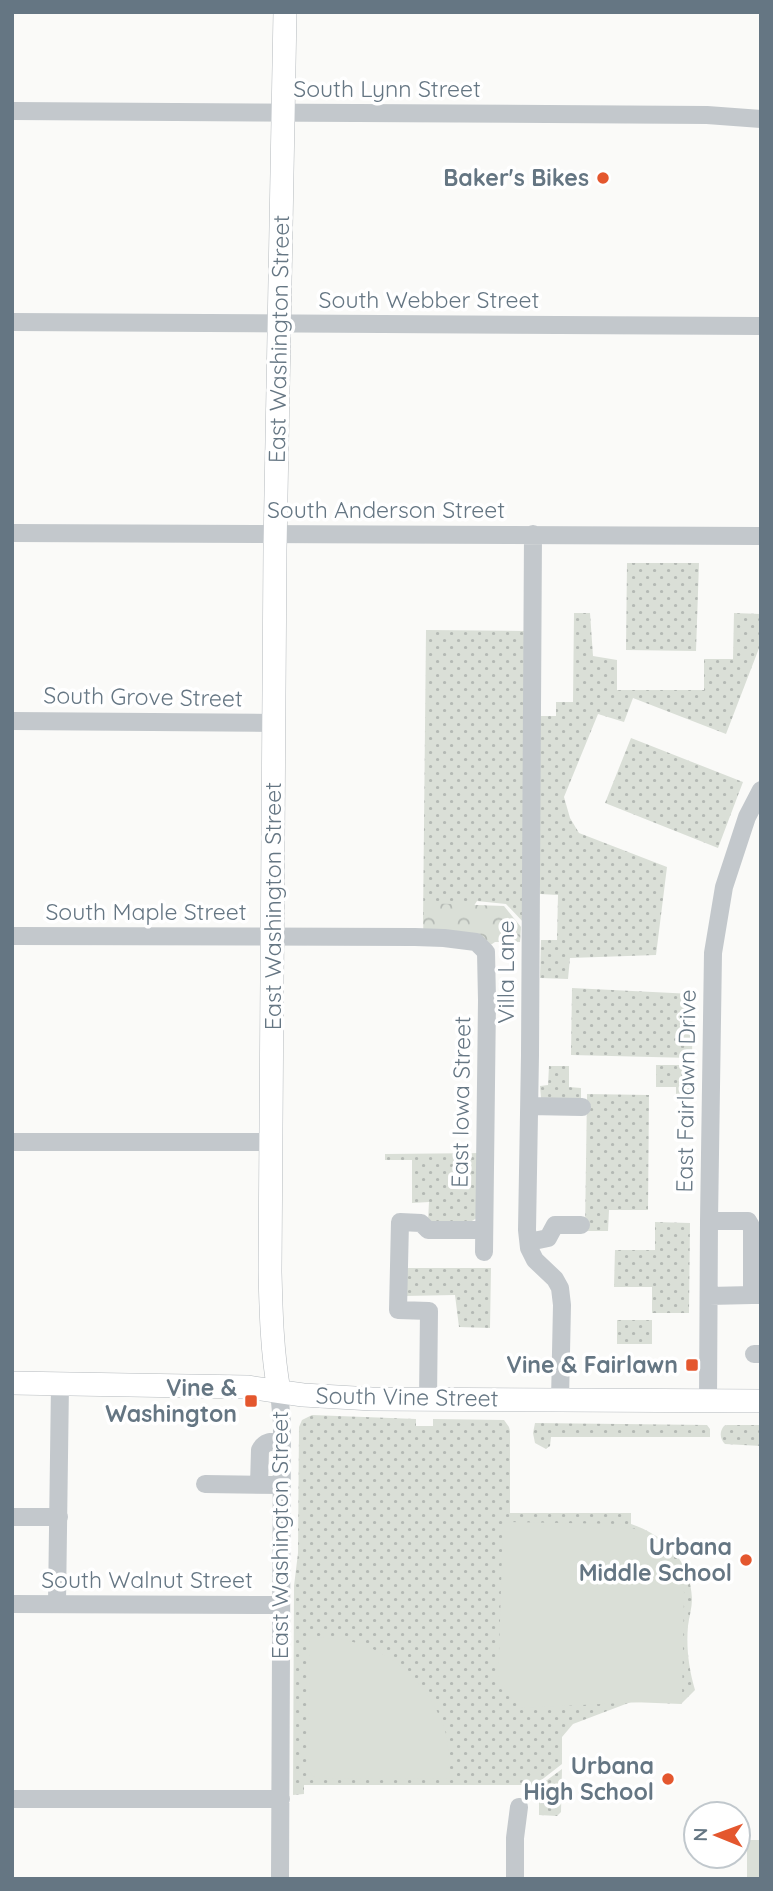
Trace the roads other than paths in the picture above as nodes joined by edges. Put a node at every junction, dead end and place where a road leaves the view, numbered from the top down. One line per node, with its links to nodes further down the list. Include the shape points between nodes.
1 (285, 12): 3 (main road, East Washington Street)
2 (12, 111): 3 (street, South Lynn Street)
3 (284, 113): 4 (street, South Lynn Street); 6 (main road, East Washington Street)
4 (761, 118)
5 (12, 321): 6 (street, South Webber Street)
6 (280, 323): 7 (street, South Webber Street); 9 (main road, East Washington Street)
7 (761, 326)
8 (12, 533): 9 (street, South Anderson Street)
9 (276, 534): 10 (street, South Anderson Street); 13 (main road, East Washington Street)
10 (533, 534): 11 (street, South Anderson Street); 18 (street, Villa Lane)
11 (761, 536)
12 (12, 721): 13 (street, South Grove Street)
13 (274, 723): 16 (main road, East Washington Street)
14 (761, 789): 22 (street, East Fairlawn Drive, via 733,857 713,953)
15 (12, 936): 16 (street, South Maple Street)
16 (273, 937): 17 (street, South Maple Street, via 444,938 476,942); 21 (main road, East Washington Street)
17 (485, 952): 24 (street, East Iowa Street)
18 (530, 1106): 19 (street); 25 (street, Villa Lane)
19 (582, 1107)
20 (12, 1142): 21 (street)
21 (272, 1142): 31 (main road, East Washington Street, via 271,1323)
22 (709, 1222): 27 (street, via 748,1222 752,1228); 28 (street, East Fairlawn Drive)
23 (581, 1225): 25 (street, via 555,1225 548,1238)
24 (484, 1230): 26 (street, East Iowa Street); 32 (street, via 428,1230 421,1223 400,1222 398,1310 429,1311)
25 (529, 1242): 33 (street, Villa Lane, via 535,1260 560,1288)
26 (484, 1252)
27 (756, 1295): 28 (street)
28 (709, 1296): 34 (street, East Fairlawn Drive)
29 (12, 1383): 30 (main road, South Vine Street)
30 (60, 1384): 31 (main road, South Vine Street); 41 (street)
31 (279, 1391): 32 (main road, South Vine Street); 36 (street, East Washington Street)
32 (428, 1400): 33 (main road, South Vine Street)
33 (560, 1400): 34 (main road, South Vine Street)
34 (708, 1401): 35 (main road, South Vine Street)
35 (761, 1401)
36 (282, 1442): 38 (street, via 262,1446); 39 (street, East Washington Street)
37 (205, 1484): 38 (street)
38 (259, 1485): 39 (street)
39 (282, 1485): 44 (street, East Washington Street)
40 (12, 1517): 41 (street)
41 (59, 1517): 42 (street)
42 (57, 1603): 43 (street, South Walnut Street); 44 (street, South Walnut Street)
43 (12, 1604)
44 (281, 1605): 46 (street, East Washington Street)
45 (12, 1799): 46 (street)
46 (281, 1799): 48 (street, East Washington Street)
47 (519, 1807): 49 (street)
48 (280, 1879)
49 (515, 1879)

